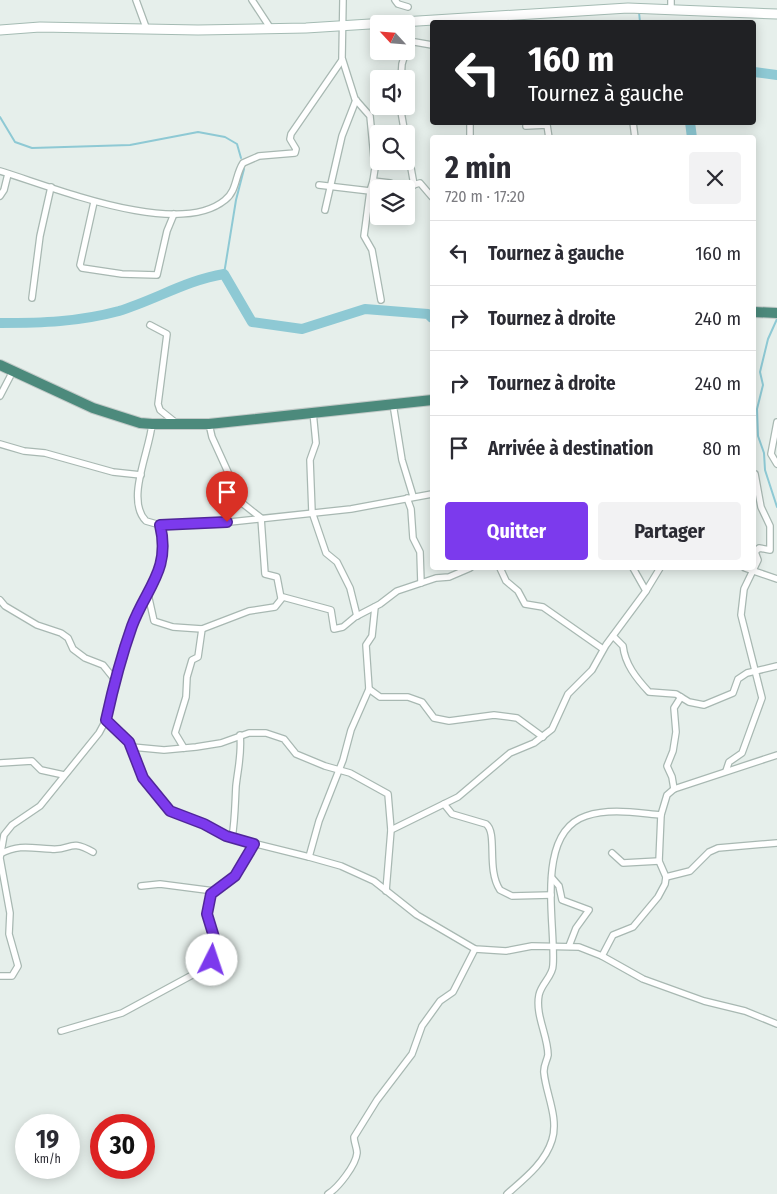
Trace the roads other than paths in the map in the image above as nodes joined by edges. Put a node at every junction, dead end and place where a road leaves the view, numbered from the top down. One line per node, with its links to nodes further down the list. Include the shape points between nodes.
1 (136, 0): 13 (street)
2 (252, 0): 11 (street)
3 (343, 0): 10 (street)
4 (395, 0): 6 (street)
5 (671, 4): 7 (main road); 8 (main road)
6 (408, 7)
7 (777, 14)
8 (415, 20)
9 (370, 23): 10 (main road)
10 (342, 25): 11 (main road); 16 (street)
11 (271, 29): 13 (main road)
12 (0, 30): 13 (main road, via 40,27)
13 (147, 30)
14 (415, 42): 15 (street)
15 (430, 45)
16 (342, 60): 17 (street); 34 (street, via 291,134 295,153 249,159 240,168 235,186 226,200 206,212)
17 (356, 100): 23 (street, via 370,116); 28 (street, via 342,138)
18 (402, 115): 24 (street)
19 (547, 125): 20 (street)
20 (526, 126)
21 (0, 172): 22 (street)
22 (8, 174): 27 (street); 30 (street)
23 (373, 180)
24 (413, 180)
25 (319, 185): 28 (street)
26 (415, 185): 31 (street, via 421,184)
27 (51, 187): 32 (street); 35 (street, via 40,236)
28 (330, 187): 29 (street); 33 (street)
29 (370, 191): 36 (street, via 364,236 372,250)
30 (0, 196)
31 (430, 196)
32 (94, 202): 34 (street); 34 (street, via 81,267 122,274 158,273)
33 (325, 210)
34 (174, 214)
35 (32, 298)
36 (380, 300)
37 (756, 312): 38 (highway)
38 (776, 313)
39 (150, 325): 49 (street, via 165,331 168,337 158,404 164,414)
40 (0, 365): 41 (highway)
41 (13, 371): 42 (street); 47 (highway, via 93,408)
42 (0, 396)
43 (430, 400): 44 (highway)
44 (393, 404): 45 (highway); 55 (street)
45 (312, 412): 48 (highway); 58 (street, via 316,443 310,460)
46 (777, 422): 51 (street, via 771,454)
47 (152, 424): 49 (highway); 52 (street)
48 (210, 424): 49 (highway); 59 (street, via 212,436 242,503)
49 (179, 425)
50 (0, 444): 52 (street, via 113,472)
51 (777, 464)
52 (140, 475): 60 (street, via 140,514 146,521)
53 (756, 479): 56 (street)
54 (430, 494): 55 (street)
55 (410, 497): 58 (street, via 351,509); 68 (street, via 413,538 420,552)
56 (760, 498): 57 (street); 61 (street, via 770,526 770,550 759,548)
57 (756, 504)
58 (312, 512): 59 (street); 74 (street, via 326,553 337,562 350,588)
59 (261, 518): 60 (street, via 211,524); 71 (street, via 265,574 277,576)
60 (160, 525): 70 (street, via 163,556)
61 (756, 551)
62 (465, 570): 68 (street)
63 (501, 570): 77 (street, via 525,604 543,606)
64 (634, 570): 69 (street)
65 (659, 570): 69 (street)
66 (753, 570): 67 (street); 79 (street, via 744,589 741,615)
67 (777, 579)
68 (421, 583): 73 (street, via 397,591)
69 (646, 591): 76 (street)
70 (148, 594): 75 (street, via 156,623); 80 (street, via 132,626)
71 (281, 598): 74 (street, via 292,598 331,610 334,629 343,627); 75 (street, via 275,607 253,610)
72 (0, 600): 80 (street, via 37,625 62,633 73,649 85,658 103,664)
73 (375, 607): 74 (street); 81 (street, via 372,636 366,645)
74 (357, 616)
75 (202, 629): 87 (street, via 199,656 192,660 187,674 186,697 175,733)
76 (613, 636): 77 (street); 82 (street, via 623,646 624,656 649,692)
77 (603, 650): 85 (street, via 592,670 568,694 555,725)
78 (777, 666): 79 (street)
79 (755, 671): 82 (street, via 739,678 733,693 706,704 689,702); 91 (street, via 762,699 742,753 729,762)
80 (115, 680): 83 (street)
81 (369, 689): 85 (street, via 380,697 408,697 422,702 434,718 449,721 494,715 517,718); 90 (street, via 351,730)
82 (681, 697): 93 (street, via 674,708 676,732 667,766)
83 (106, 720): 86 (street); 92 (street, via 93,742)
84 (240, 735): 87 (street, via 221,743); 90 (street, via 257,732 276,735 284,739 296,754); 97 (street, via 242,750)
85 (543, 737): 94 (street, via 510,753 463,793)
86 (132, 748): 87 (street); 97 (street, via 143,778 165,806)
87 (184, 748)
88 (777, 755): 91 (street)
89 (0, 763): 92 (street, via 32,761 41,770)
90 (339, 770): 96 (street, via 388,794); 103 (street)
91 (726, 770): 93 (street)
92 (64, 775): 102 (street, via 40,806 7,829)
93 (674, 789): 95 (street, via 667,795)
94 (444, 804): 96 (street); 110 (street, via 452,814 490,827 491,866 500,890 512,896)
95 (661, 815): 104 (street); 106 (street, via 616,811 584,817 572,825 556,847)
96 (391, 830): 109 (street)
97 (232, 838): 99 (street)
98 (777, 843): 105 (street, via 718,848 709,852 690,872)
99 (254, 844): 103 (street); 108 (street, via 235,876)
100 (93, 852): 102 (street, via 72,844 55,849 20,846)
101 (612, 853): 104 (street, via 623,863)
102 (0, 854): 115 (street, via 10,913 9,934 18,966 12,976)
103 (309, 857): 109 (street, via 374,881)
104 (659, 861): 105 (street)
105 (666, 877): 114 (street, via 660,894 634,928 613,935)
106 (552, 878): 110 (street); 112 (street, via 560,886 562,900 589,910)
107 (140, 886): 108 (street, via 160,884)
108 (214, 891): 117 (street, via 207,914 214,937 212,960 208,967 122,1013)
109 (386, 891): 113 (street, via 422,918)
110 (552, 895): 111 (street)
111 (554, 946): 112 (street); 113 (street, via 506,951); 119 (street, via 553,970 538,999 548,1055 544,1074 551,1100 553,1137 532,1172)
112 (569, 946): 114 (street)
113 (475, 950): 118 (street, via 453,992 440,1001 422,1026 412,1054 363,1120 354,1137 357,1152 352,1165 336,1189)
114 (602, 956): 116 (street, via 643,979)
115 (0, 976)
116 (777, 1024)
117 (61, 1031)
118 (328, 1194)
119 (507, 1194)

